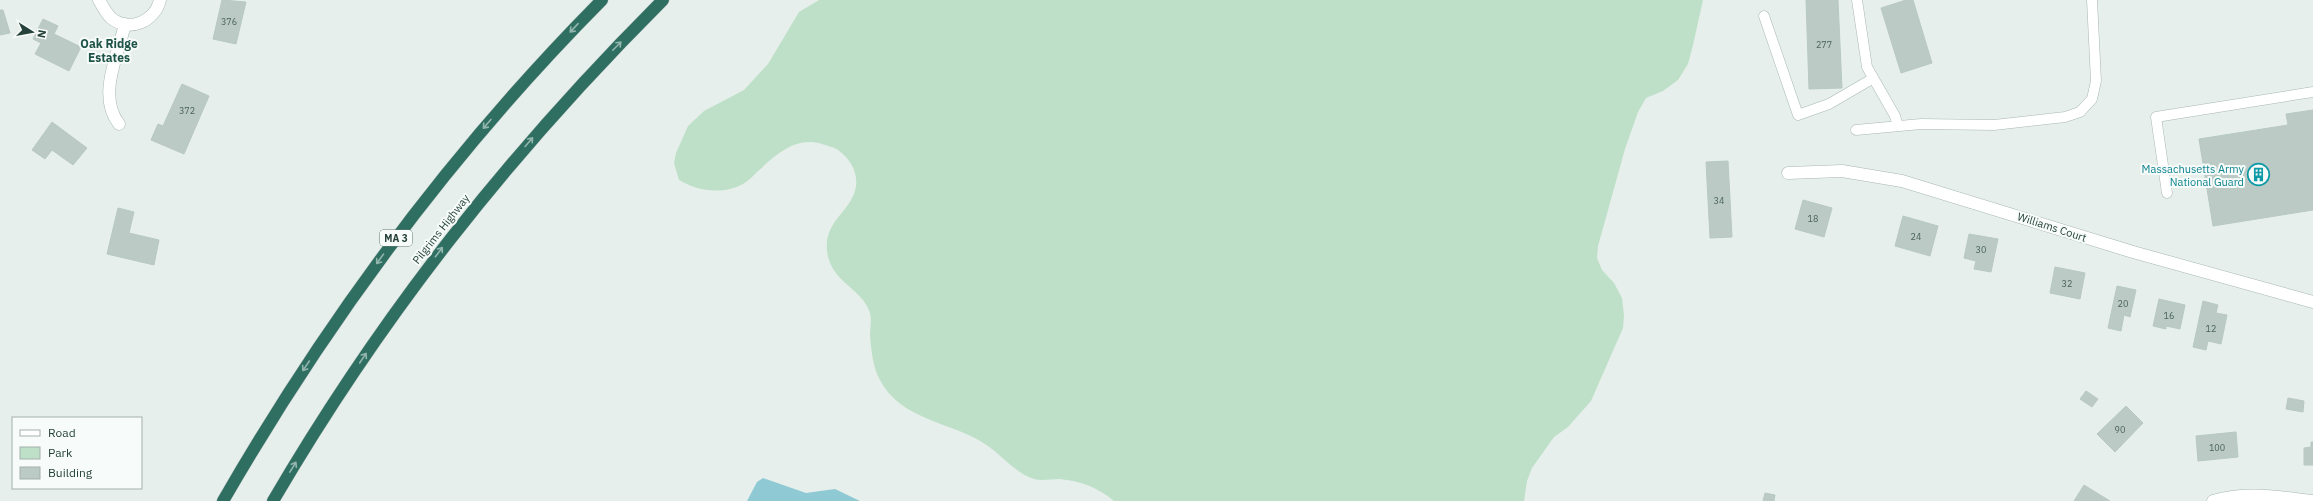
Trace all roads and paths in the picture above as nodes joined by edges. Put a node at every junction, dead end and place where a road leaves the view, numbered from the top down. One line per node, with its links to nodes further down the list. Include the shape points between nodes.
1 (100, 0): 8 (street, via 111,18)
2 (160, 0): 8 (street, via 149,19 135,25)
3 (602, 0): 17 (highway, MA 3, one-way to 17, via 490,120 389,247 296,381)
4 (663, 0): 18 (highway, Pilgrims Highway, one-way to 4, via 360,362 454,232 573,92)
5 (1857, 0): 9 (lane, via 1865,60)
6 (2092, 0): 12 (lane, via 2096,81 2092,99 2080,112 2065,117 1994,125)
7 (1764, 16): 9 (lane, via 1798,115 1828,104)
8 (125, 24): 11 (street, via 108,93 110,111)
9 (1872, 79): 12 (lane, via 1895,116)
10 (2313, 92): 15 (lane, via 2156,117)
11 (119, 124)
12 (1898, 126): 13 (lane)
13 (1856, 130)
14 (1788, 173): 16 (street, Williams Court, via 1842,171 1902,181 2133,252)
15 (2167, 193)
16 (2313, 302)
17 (223, 501)
18 (273, 501)
19 (2213, 501): 20 (street, via 2259,494)
20 (2312, 501)

